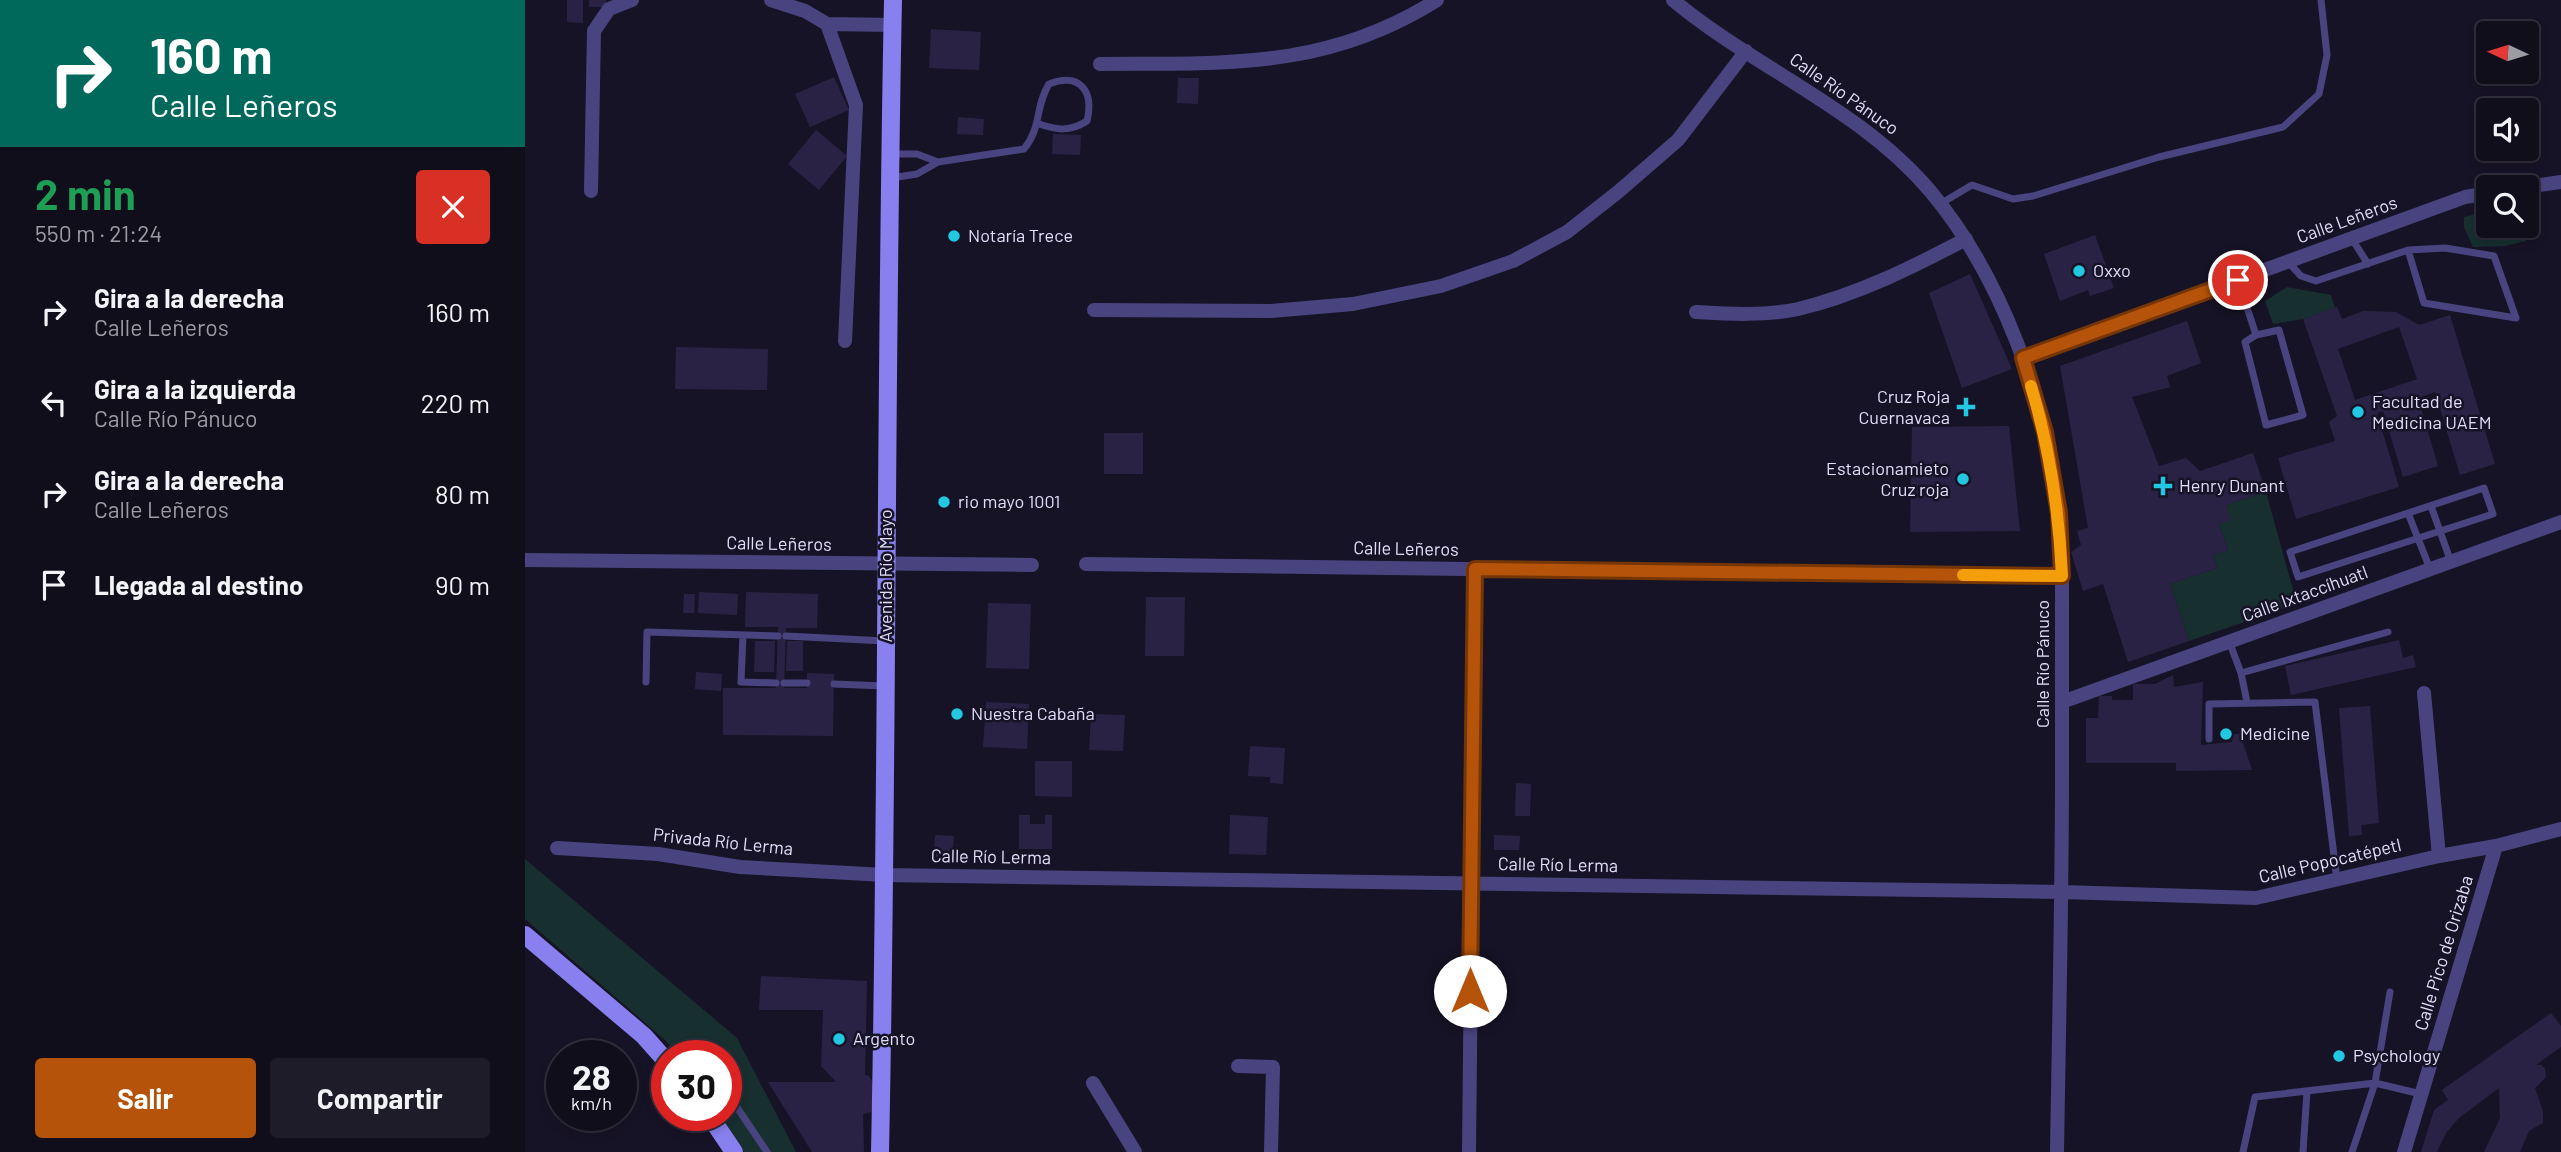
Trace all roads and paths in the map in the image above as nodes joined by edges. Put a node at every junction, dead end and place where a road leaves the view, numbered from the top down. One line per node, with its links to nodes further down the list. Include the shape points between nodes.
1 (632, 0): 17 (street, via 610,9 594,31)
2 (771, 0): 7 (street)
3 (894, 0): 8 (street, Avenida Río Mayo)
4 (1437, 0): 10 (street, via 1364,37 1315,53 1248,63)
5 (1673, 0): 9 (street, Calle Río Pánuco)
6 (2321, 0): 19 (lane, via 2327,55 2319,94 2283,127 2159,157 2033,196 2013,199 1972,185)
7 (827, 24): 8 (street); 29 (street, via 856,105)
8 (893, 25): 12 (street, Avenida Río Mayo)
9 (1746, 51): 19 (street, Calle Río Pánuco, via 1890,149); 26 (street, via 1678,139 1567,232 1513,261 1441,286 1353,304 1271,311)
10 (1100, 64)
11 (1039, 124): 11 (lane, via 1063,131 1087,121 1091,104 1082,86 1071,80 1049,83 1042,95); 13 (lane, via 1024,149)
12 (890, 154): 13 (lane, via 917,154); 14 (street, Avenida Río Mayo)
13 (938, 162): 14 (lane, via 917,174)
14 (890, 178): 39 (street, Avenida Río Mayo)
15 (2561, 181): 16 (street)
16 (2539, 185)
17 (591, 191)
18 (2476, 196): 21 (street, Calle Leñeros)
19 (1940, 204): 20 (street, Calle Río Pánuco)
20 (1966, 239): 27 (street, via 1895,276 1797,309); 30 (street, Calle Río Pánuco)
21 (2352, 239): 23 (street, Calle Leñeros); 24 (lane)
22 (2408, 250): 22 (lane, via 2424,303 2516,318 2494,256 2445,248); 24 (lane)
23 (2288, 262): 24 (lane, via 2301,276 2316,281); 25 (street, Calle Leñeros)
24 (2368, 264)
25 (2238, 280): 28 (lane); 30 (street, Calle Leñeros)
26 (1094, 310)
27 (1696, 313)
28 (2256, 335): 28 (lane, via 2245,342 2266,425 2303,415 2279,330)
29 (845, 341)
30 (2023, 358): 43 (street, Calle Río Pánuco, via 2047,445 2059,513)
31 (2431, 506): 32 (lane); 34 (lane); 34 (lane, via 2484,488 2493,514)
32 (2408, 513): 35 (lane); 35 (lane, via 2290,552 2298,577)
33 (2561, 522): 37 (street, Calle Ixtaccíhuatl)
34 (2439, 531): 35 (lane); 37 (lane)
35 (2417, 537): 42 (lane)
36 (525, 560): 39 (street, Calle Leñeros)
37 (2451, 562): 42 (street, Calle Ixtaccíhuatl)
38 (1086, 564): 41 (street, Calle Leñeros)
39 (885, 565): 40 (street, Calle Leñeros); 46 (street, Avenida Río Mayo)
40 (1032, 565)
41 (1475, 569): 43 (street, Calle Leñeros); 63 (street)
42 (2430, 569): 47 (street, Calle Ixtaccíhuatl)
43 (2062, 576): 54 (street, Calle Río Pánuco)
44 (2388, 632): 48 (lane)
45 (743, 635): 46 (lane); 49 (lane, via 647,632); 50 (lane, via 741,682)
46 (885, 641): 52 (street, Avenida Río Mayo)
47 (2229, 641): 48 (lane); 54 (street, Calle Ixtaccíhuatl)
48 (2241, 673): 55 (lane)
49 (646, 682)
50 (807, 683)
51 (834, 684): 52 (lane)
52 (885, 686): 61 (street, Avenida Río Mayo)
53 (2424, 693): 60 (street)
54 (2062, 702): 64 (street, Calle Río Pánuco)
55 (2247, 702): 56 (lane, via 2209,704); 62 (lane, via 2315,702)
56 (2210, 739)
57 (2561, 829): 58 (street, Calle Popocatépetl)
58 (2496, 846): 60 (street, Calle Popocatépetl); 72 (street, Calle Pico de Orizaba)
59 (557, 848): 61 (street, Privada Río Lerma, via 658,854 740,867)
60 (2439, 856): 62 (street, Calle Popocatépetl)
61 (885, 875): 63 (street, Calle Río Lerma); 77 (street, Avenida Río Mayo)
62 (2337, 880): 64 (street, Calle Popocatépetl, via 2256,898)
63 (1471, 883): 64 (street, Calle Río Lerma); 80 (street)
64 (2061, 892): 81 (street, Calle Río Pánuco)
65 (525, 935): 67 (street)
66 (2390, 992): 70 (lane)
67 (651, 1044)
68 (1238, 1066): 79 (street, via 1273,1067)
69 (1093, 1083): 78 (street)
70 (2375, 1083): 71 (lane); 72 (lane); 84 (lane)
71 (2307, 1091): 82 (lane, via 2255,1097); 83 (lane)
72 (2421, 1094): 85 (street, Calle Pico de Orizaba)
73 (742, 1115): 76 (lane)
74 (720, 1131): 75 (street)
75 (734, 1152)
76 (767, 1152)
77 (880, 1152)
78 (1135, 1152)
79 (1271, 1152)
80 (1469, 1152)
81 (2057, 1152)
82 (2243, 1152)
83 (2303, 1152)
84 (2352, 1152)
85 (2404, 1152)

